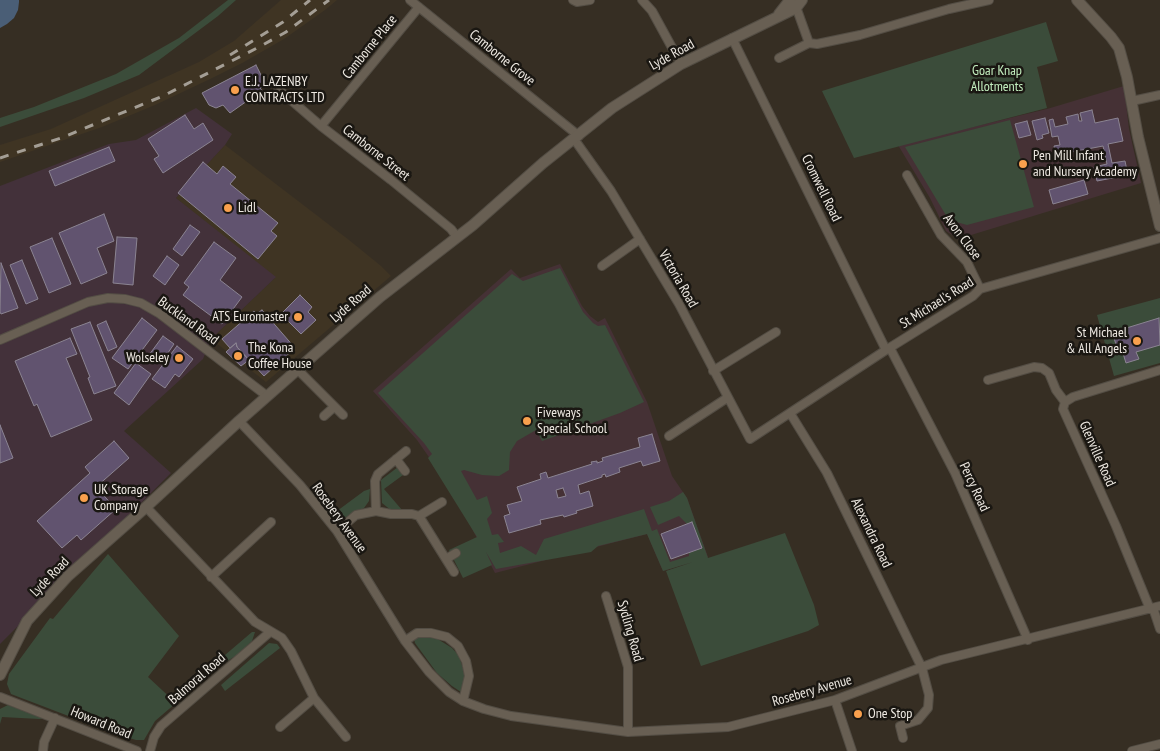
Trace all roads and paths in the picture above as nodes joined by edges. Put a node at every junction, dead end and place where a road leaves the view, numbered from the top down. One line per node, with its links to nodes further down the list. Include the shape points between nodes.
1 (410, 0): 8 (street, Camborne Grove)
2 (573, 0): 3 (street)
3 (590, 0)
4 (642, 0): 12 (street, via 652,11)
5 (989, 0): 10 (street, via 860,34)
6 (1077, 0): 15 (street, via 1119,48)
7 (795, 2): 9 (street, Lyde Road, via 775,18); 10 (street)
8 (419, 7): 16 (street, Camborne Place); 17 (street, Camborne Grove)
9 (732, 38): 12 (street, Lyde Road); 27 (street, Cromwell Road)
10 (809, 43): 11 (street)
11 (779, 58)
12 (681, 64): 17 (street, Lyde Road, via 612,108)
13 (278, 89): 16 (street, Camborne Street)
14 (1160, 95): 15 (street)
15 (1132, 100): 19 (street)
16 (321, 126): 20 (street, Camborne Street)
17 (576, 137): 20 (street, Lyde Road); 22 (street, Victoria Road)
18 (908, 175): 24 (street, Avon Close, via 941,234 967,262)
19 (1160, 226)
20 (457, 237): 28 (street, Lyde Road, via 380,297)
21 (1160, 238): 24 (street, St Michael's Road)
22 (640, 239): 23 (street); 30 (street, Victoria Road, via 679,304)
23 (602, 266)
24 (980, 289): 27 (street, St Michael's Road)
25 (776, 332): 30 (street)
26 (0, 340): 32 (street, Buckland Road, via 88,302 125,299 141,303 160,314)
27 (888, 349): 36 (street, St Michael's Road); 59 (street, Percy Road, via 954,473)
28 (297, 369): 32 (street, Lyde Road); 35 (street)
29 (1160, 370): 34 (street, via 1072,397)
30 (713, 371): 33 (street, Victoria Road)
31 (988, 380): 34 (street, Glenville Road, via 1034,367 1042,368 1049,373)
32 (267, 396): 39 (street, Lyde Road)
33 (728, 398): 40 (street); 41 (street, Victoria Road)
34 (1065, 402): 56 (street, Glenville Road, via 1064,408)
35 (334, 407): 37 (street); 38 (street)
36 (790, 413): 41 (street, St Michael's Road); 62 (street, Alexandra Road, via 827,473)
37 (343, 415)
38 (324, 416)
39 (239, 421): 46 (street, Lyde Road); 50 (street, Rosebery Avenue, via 300,485)
40 (669, 436)
41 (750, 439)
42 (406, 451): 43 (street)
43 (396, 459): 44 (street); 47 (street, via 378,474 375,481)
44 (405, 471)
45 (442, 502): 48 (street)
46 (146, 507): 54 (street); 61 (street, Lyde Road, via 68,576 27,621)
47 (376, 511): 48 (street); 50 (street, via 356,516)
48 (419, 516): 52 (street)
49 (271, 522): 54 (street)
50 (337, 531): 60 (street, Rosebery Avenue)
51 (456, 553): 52 (street)
52 (446, 558): 53 (street)
53 (454, 572)
54 (211, 577): 58 (street, via 255,622)
55 (606, 596): 70 (street, Sydling Road, via 628,667)
56 (1154, 608): 57 (street, Glenville Road); 59 (street, Rosebery Avenue)
57 (1160, 629)
58 (270, 632): 65 (street, via 282,638 291,651); 76 (street, Balmoral Road, via 161,726)
59 (1028, 640): 62 (street, Rosebery Avenue, via 941,660)
60 (405, 641): 67 (street, Rosebery Avenue, via 429,672); 67 (street, via 418,633 431,633 447,637 458,646 469,676)
61 (4, 657): 63 (street, Lyde Road)
62 (922, 668): 66 (street, Rosebery Avenue); 72 (street, Alexandra Road, via 929,695 928,708 918,720 900,726)
63 (0, 674)
64 (0, 696): 68 (street, Howard Road)
65 (314, 698): 69 (street); 71 (street)
66 (835, 700): 70 (street, Rosebery Avenue, via 728,727); 77 (street)
67 (463, 701): 70 (street, Rosebery Avenue, via 512,716)
68 (55, 718): 74 (street, Howard Road); 75 (street, Howard Road)
69 (280, 727)
70 (628, 732)
71 (346, 737)
72 (903, 738)
73 (1160, 744): 78 (street)
74 (43, 751)
75 (137, 751)
76 (150, 751)
77 (852, 751)
78 (1132, 751)

